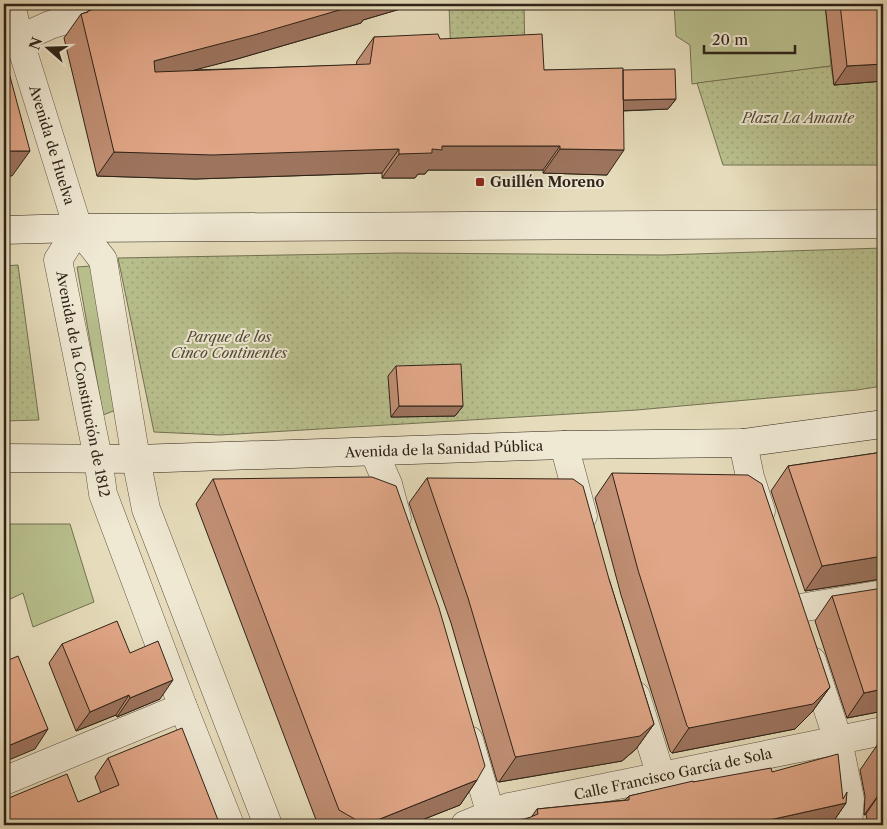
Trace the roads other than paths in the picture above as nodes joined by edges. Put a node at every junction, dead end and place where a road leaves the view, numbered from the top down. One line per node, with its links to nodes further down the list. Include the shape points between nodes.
1 (11, 4): 3 (street, Avenida de Huelva)
2 (117, 4): 3 (street, via 50,25)
3 (12, 42): 5 (street, Avenida de Huelva)
4 (883, 224): 5 (street)
5 (78, 228): 6 (street); 12 (street, Avenida de la Constitución de 1812, via 58,260); 13 (street, via 103,260)
6 (4, 230)
7 (883, 424): 8 (street, Avenida de la Sanidad Pública)
8 (742, 443): 9 (street, Avenida de la Sanidad Pública); 14 (street)
9 (564, 445): 10 (street, Avenida de la Sanidad Pública); 15 (street)
10 (374, 452): 13 (street, Avenida de la Sanidad Pública); 16 (street, via 388,484)
11 (4, 458): 12 (street, Avenida de la Sanidad Pública)
12 (98, 458): 13 (street, Avenida de la Sanidad Pública); 19 (street, Avenida de la Constitución de 1812, via 102,494)
13 (136, 459): 27 (street, via 146,509)
14 (769, 533)
15 (588, 535)
16 (406, 543)
17 (883, 594): 22 (street, via 791,599)
18 (629, 674): 23 (street)
19 (183, 707): 24 (street); 26 (street, Avenida de la Constitución de 1812)
20 (463, 721): 25 (street)
21 (883, 731): 22 (street, Calle Francisco García de Sola)
22 (838, 740): 23 (street, Calle Francisco García de Sola); 29 (street, via 850,799)
23 (661, 776): 25 (street, Calle Francisco García de Sola, via 509,808)
24 (4, 781)
25 (491, 815): 28 (street, Calle Francisco García de Sola)
26 (230, 825)
27 (268, 825)
28 (465, 825)
29 (848, 825)

